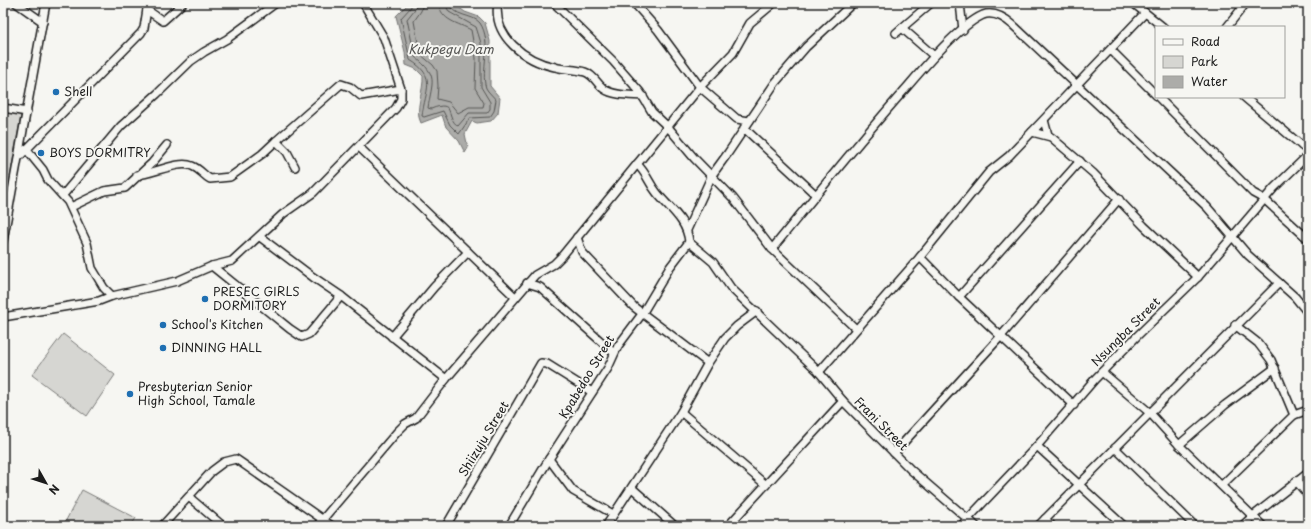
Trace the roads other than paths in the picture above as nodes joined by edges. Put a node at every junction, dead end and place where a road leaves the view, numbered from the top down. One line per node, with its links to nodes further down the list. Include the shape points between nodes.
1 (16, 3): 17 (street)
2 (46, 3): 17 (street)
3 (183, 3): 15 (street, via 163,21)
4 (276, 3): 54 (street, via 227,39 191,61 121,126)
5 (363, 3): 27 (street, via 384,38)
6 (498, 3): 29 (street, via 496,13 501,30 508,41 522,52 540,63 555,68 587,73 606,90 623,95)
7 (554, 3): 29 (street, via 613,61)
8 (634, 3): 26 (street, via 658,30)
9 (773, 3): 26 (street, via 750,23 744,30 738,47)
10 (853, 3): 36 (street, via 787,68)
11 (931, 3): 20 (street)
12 (960, 3): 21 (street)
13 (1133, 3): 16 (street)
14 (1246, 3): 19 (street)
15 (148, 7): 45 (street, via 141,33)
16 (1145, 13): 18 (street); 23 (street)
17 (43, 22): 33 (street)
18 (1162, 26)
19 (1227, 26)
20 (902, 28): 22 (street); 24 (street)
21 (963, 30): 24 (street); 25 (street, via 983,15 1001,16 1013,24)
22 (896, 33)
23 (1111, 50): 25 (street); 28 (street)
24 (934, 56): 55 (street)
25 (1078, 85): 35 (street); 60 (street, via 1207,207)
26 (700, 87): 34 (street); 37 (street)
27 (401, 89): 42 (street, via 361,96 350,87 341,84); 44 (street, via 401,99 396,108)
28 (1155, 94)
29 (643, 96): 37 (street, via 650,110)
30 (1159, 98): 56 (street, via 1253,193)
31 (1245, 98): 46 (street)
32 (3, 108): 33 (street)
33 (27, 112): 48 (street)
34 (737, 119): 36 (street); 38 (street)
35 (1044, 120): 39 (street); 40 (street)
36 (749, 121): 38 (street)
37 (668, 127): 50 (street); 52 (street, via 694,158)
38 (743, 130): 52 (street); 55 (street)
39 (1032, 132): 40 (street); 68 (street, via 989,172)
40 (1048, 135): 49 (street)
41 (1308, 140): 46 (street)
42 (276, 141): 51 (street, via 287,152); 53 (street, via 230,177 210,179 191,165 175,164 148,174)
43 (167, 145): 53 (street, via 152,163)
44 (359, 146): 61 (street, via 313,193 283,214); 67 (street)
45 (26, 149): 48 (street); 54 (street, via 48,180)
46 (1305, 149)
47 (1308, 155): 56 (street, Nsungba Street)
48 (19, 157): 64 (street)
49 (1080, 162): 57 (street); 75 (street)
50 (637, 164): 59 (street); 62 (street)
51 (295, 168)
52 (712, 174): 59 (street); 66 (street, via 734,198)
53 (137, 175): 58 (street, via 125,188 104,191)
54 (63, 195): 58 (street)
55 (816, 195): 66 (street)
56 (1264, 199): 60 (street, Nsungba Street); 63 (street)
57 (1119, 200): 70 (street); 83 (street)
58 (71, 207): 73 (street, via 87,243 92,268)
59 (687, 230): 65 (street)
60 (1232, 236): 70 (street, Nsungba Street); 71 (street, via 1248,255)
61 (260, 237): 69 (street, via 232,261); 74 (street)
62 (577, 237): 72 (street, via 558,260 538,272); 79 (street, via 585,256)
63 (1308, 239)
64 (3, 241)
65 (689, 242): 77 (street, via 713,262 731,288); 79 (street, Kpabedoo Street, via 670,267)
66 (772, 249): 82 (street)
67 (468, 252): 76 (street); 84 (street, via 430,291)
68 (920, 257): 75 (street); 82 (street)
69 (212, 266): 73 (street, via 177,281); 74 (street, via 302,337 309,334)
70 (1198, 277): 89 (street, Nsungba Street)
71 (1279, 282): 78 (street); 81 (street)
72 (527, 283): 76 (street); 85 (street, via 540,287)
73 (112, 296): 80 (street, via 100,301)
74 (341, 296): 84 (street)
75 (959, 296): 83 (street)
76 (515, 297): 90 (street)
77 (757, 312): 86 (street, via 724,338); 88 (street)
78 (1308, 312)
79 (642, 314): 85 (street, Kpabedoo Street); 86 (street)
80 (3, 317)
81 (1235, 325): 87 (street, via 1258,343); 96 (street)
82 (856, 329): 88 (street)
83 (1002, 335): 93 (street); 101 (street)
84 (392, 337): 90 (street)
85 (614, 353): 91 (street, Kpabedoo Street, via 608,368)
86 (708, 363): 95 (street)
87 (1275, 368): 97 (street); 98 (street, via 1225,405)
88 (819, 372): 92 (street)
89 (1102, 372): 93 (street, Nsungba Street); 96 (street)
90 (446, 378): 115 (street, via 416,418 397,432)
91 (592, 392): 102 (street, Kpabedoo Street); 119 (street, Shiizuju Street, via 547,364 541,364)
92 (843, 401): 101 (street, Frani Street); 106 (street, Frani Street)
93 (1074, 405): 99 (street, Nsungba Street)
94 (1308, 410): 97 (street)
95 (681, 412): 106 (street); 108 (street)
96 (1150, 413): 98 (street); 100 (street)
97 (1294, 415): 107 (street)
98 (1180, 445): 107 (street)
99 (1037, 446): 105 (street); 113 (street, Nsungba Street)
100 (1115, 448): 105 (street); 130 (street)
101 (894, 453): 113 (street, Frani Street)
102 (549, 459): 111 (street, via 572,491); 120 (street, Kpabedoo Street)
103 (1308, 473): 104 (street)
104 (1296, 481): 109 (street); 112 (street)
105 (1080, 484): 114 (street); 129 (street)
106 (766, 485): 123 (street, Frani Street)
107 (1222, 485): 112 (street)
108 (632, 488): 111 (street); 122 (street)
109 (1308, 495)
110 (190, 498): 115 (street, via 212,471 224,462 236,459); 116 (street); 117 (street)
111 (613, 514): 121 (street)
112 (1253, 516): 131 (street); 132 (street)
113 (969, 518): 124 (street, Nsungba Street); 125 (street); 126 (street, Frani Street)
114 (1045, 519): 127 (street); 128 (street)
115 (320, 523): 118 (street)
116 (162, 526)
117 (223, 526)
118 (332, 526)
119 (446, 526)
120 (509, 526)
121 (606, 526)
122 (675, 526)
123 (728, 526)
124 (961, 526)
125 (970, 526)
126 (976, 526)
127 (1038, 526)
128 (1052, 526)
129 (1124, 526)
130 (1195, 526)
131 (1242, 526)
132 (1263, 526)

